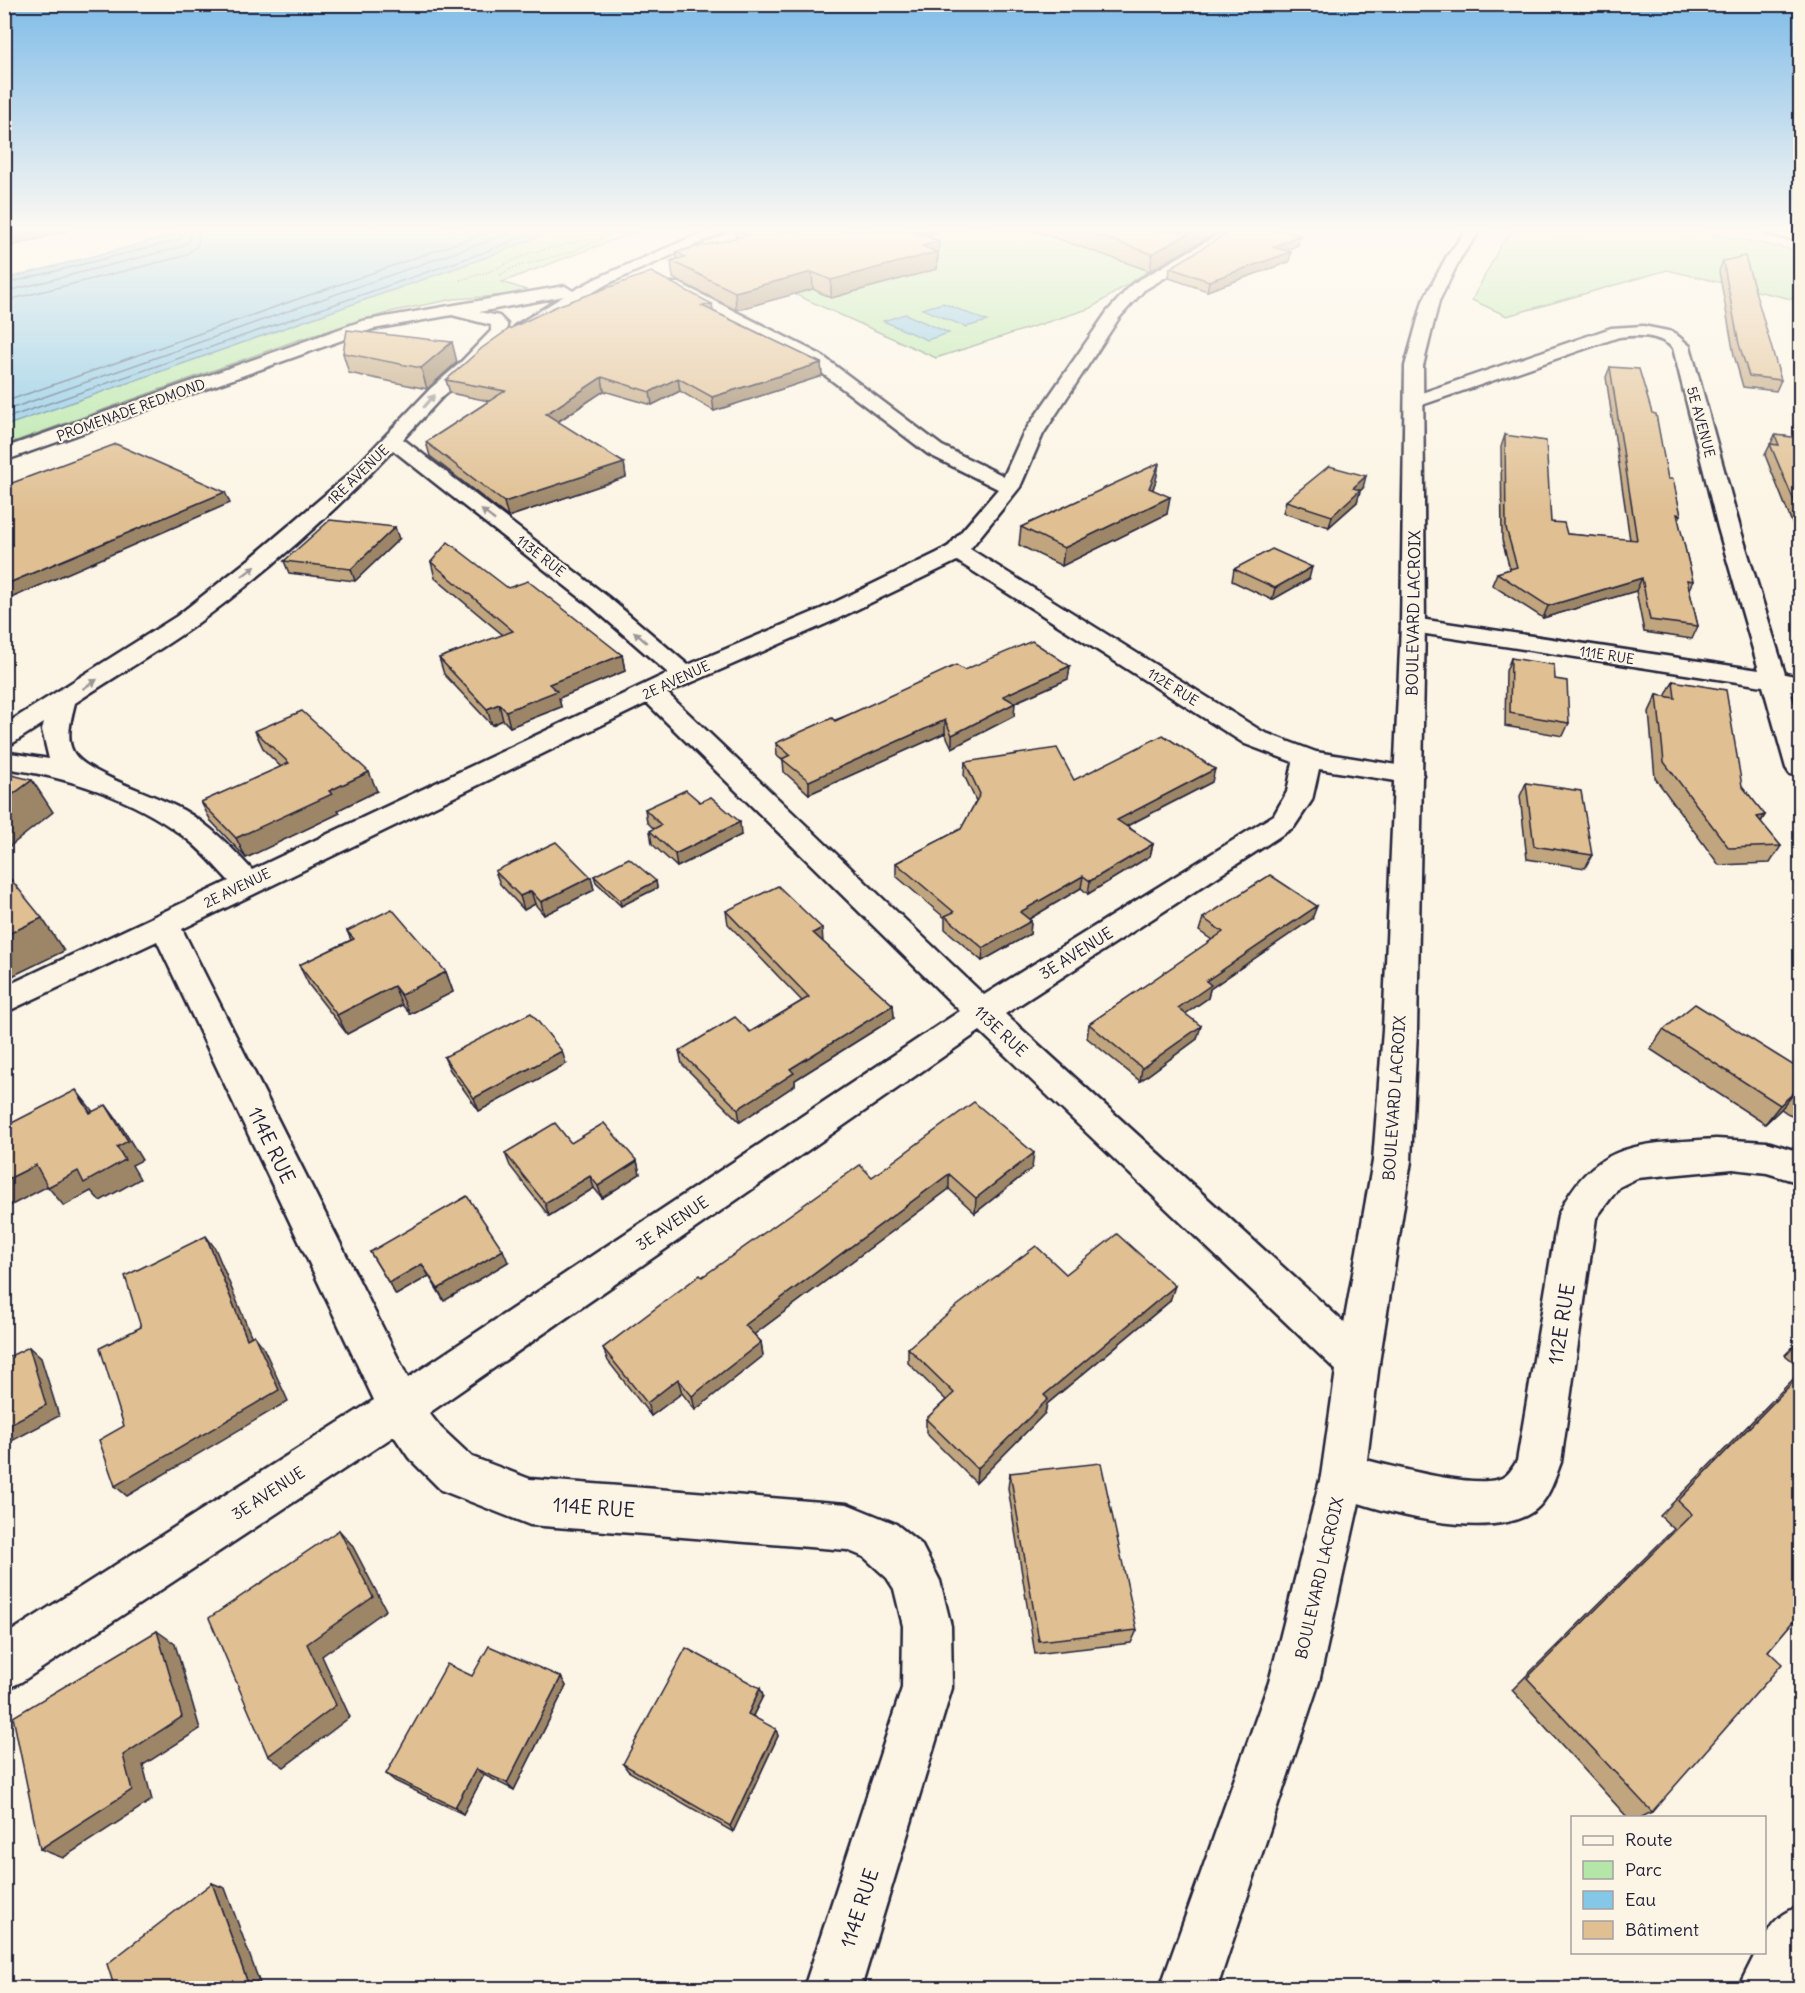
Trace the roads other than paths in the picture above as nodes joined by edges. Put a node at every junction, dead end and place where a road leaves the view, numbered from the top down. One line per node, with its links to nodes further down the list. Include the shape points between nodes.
1 (375, 324): 10 (street, PROMENADE REDMOND)
2 (499, 324): 7 (street, PROMENADE REDMOND, via 499,332)
3 (527, 324): 7 (street, 1RE AVENUE)
4 (747, 324): 11 (street, via 815,359 935,450)
5 (1107, 324): 11 (street, 2E AVENUE, via 1033,434)
6 (1425, 324): 8 (street, BOULEVARD LACROIX, via 1414,366)
7 (468, 364): 9 (street, 1RE AVENUE, one-way to 7)
8 (1416, 401): 13 (street, BOULEVARD LACROIX); 15 (street, 5E AVENUE, via 1617,332 1647,331 1672,338 1681,346)
9 (394, 441): 14 (street, 113E RUE, one-way to 9, via 600,602); 18 (street, 1RE AVENUE, one-way to 9, via 185,621 318,514)
10 (4, 455)
11 (1010, 488): 12 (street, 2E AVENUE)
12 (957, 551): 14 (street, 2E AVENUE, via 829,614); 20 (street, 112E RUE, via 1254,738)
13 (1413, 625): 15 (street, 111E RUE); 23 (street, BOULEVARD LACROIX)
14 (685, 675): 17 (street, 2E AVENUE)
15 (1773, 680): 16 (street, 111E RUE); 22 (street, 5E AVENUE)
16 (1800, 684)
17 (651, 692): 25 (street, 2E AVENUE); 28 (street, 113E RUE)
18 (62, 702): 19 (street, 1RE AVENUE); 24 (street, via 55,730 62,759)
19 (4, 737)
20 (1307, 759): 23 (street, 112E RUE); 28 (street, 3E AVENUE, via 1302,794 1284,821)
21 (4, 760): 24 (street)
22 (1800, 768)
23 (1409, 775): 30 (street, BOULEVARD LACROIX, via 1392,1161)
24 (91, 781): 25 (street, via 152,804 194,829)
25 (248, 883): 26 (street, 2E AVENUE)
26 (164, 924): 27 (street, 2E AVENUE); 31 (street, 114E RUE)
27 (4, 1001)
28 (981, 1012): 30 (street, 113E RUE); 31 (street, 3E AVENUE)
29 (1800, 1168): 32 (street, 112E RUE, via 1764,1156 1721,1153 1639,1161 1611,1171 1577,1215 1539,1462 1532,1481 1512,1498 1484,1504 1445,1499)
30 (1359, 1364): 32 (street, BOULEVARD LACROIX)
31 (400, 1408): 33 (street, 3E AVENUE); 35 (street, 114E RUE, via 425,1443 457,1474 530,1502 847,1527 880,1540 904,1561 916,1581 927,1626 927,1688)
32 (1343, 1476): 36 (street, BOULEVARD LACROIX, via 1294,1682)
33 (4, 1665)
34 (1800, 1934): 37 (street)
35 (833, 1989)
36 (1188, 1989)
37 (1766, 1989)

